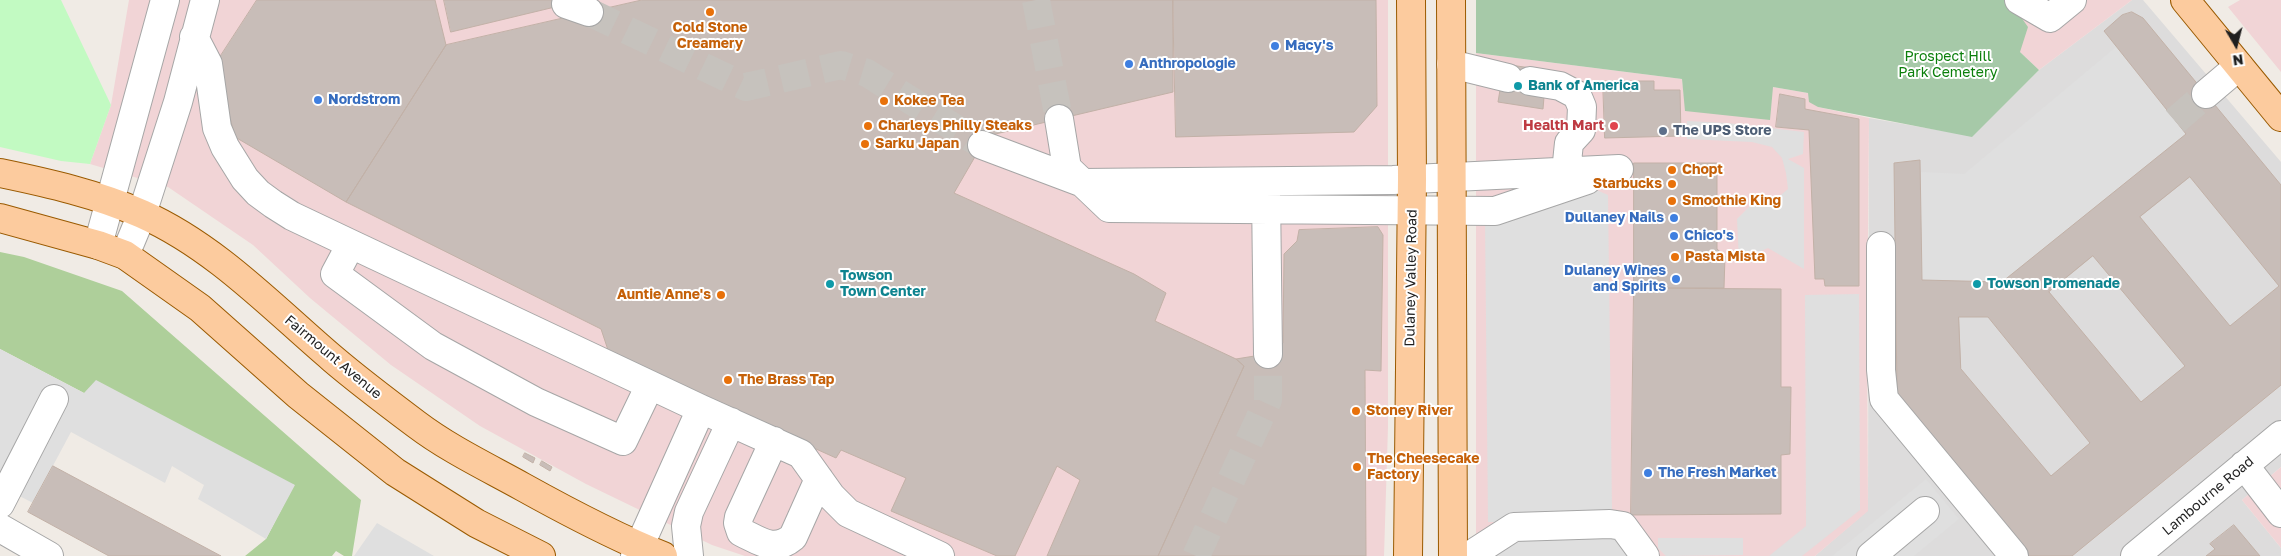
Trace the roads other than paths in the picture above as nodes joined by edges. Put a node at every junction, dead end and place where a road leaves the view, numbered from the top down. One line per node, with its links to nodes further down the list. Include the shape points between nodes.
1 (165, 0): 10 (street)
2 (205, 0): 8 (street)
3 (1411, 0): 21 (main road, Dulaney Valley Road)
4 (1451, 0): 9 (main road)
5 (2019, 0): 6 (street, via 2050,18)
6 (2072, 0)
7 (2196, 4): 11 (main road)
8 (194, 37): 13 (street); 16 (street, via 208,64)
9 (1451, 64): 18 (street, via 1560,86 1577,95 1582,107 1581,130 1569,144); 20 (main road)
10 (148, 65): 13 (street, via 160,89); 24 (street)
11 (2239, 66): 12 (street); 14 (main road)
12 (2206, 94)
13 (178, 102): 16 (street); 28 (street)
14 (2281, 117)
15 (1059, 119): 23 (street, via 1068,168)
16 (217, 128): 30 (street, via 236,165 258,193 292,216)
17 (982, 145): 23 (street)
18 (1566, 172): 20 (street); 27 (street, via 1619,170 1495,211)
19 (0, 173): 24 (main road, Fairmount Avenue)
20 (1452, 178): 21 (street); 27 (main road)
21 (1412, 179): 22 (street); 26 (main road, Dulaney Valley Road)
22 (1266, 182): 23 (street); 25 (street)
23 (1083, 184): 25 (street, via 1109,208)
24 (110, 202): 28 (main road, Fairmount Avenue); 31 (street)
25 (1266, 211): 26 (street); 34 (street)
26 (1412, 211): 27 (street); 52 (main road, Dulaney Valley Road)
27 (1451, 212): 53 (main road)
28 (142, 214): 33 (street); 47 (main road, Fairmount Avenue, via 178,233 247,283 334,360 417,425 472,460)
29 (0, 218): 31 (main road)
30 (351, 244): 35 (street); 35 (street, via 335,274 433,346 536,402 623,441)
31 (98, 245): 33 (main road)
32 (1881, 246): 57 (street, via 1884,399)
33 (125, 255): 49 (main road, via 200,308 298,395 394,472 476,523)
34 (1268, 354)
35 (650, 385): 37 (street)
36 (54, 399): 43 (street)
37 (700, 409): 38 (street); 47 (street)
38 (731, 422): 40 (street); 50 (street, via 689,512 686,526)
39 (2281, 435): 41 (street, Lambourne Road)
40 (774, 441): 42 (street, via 801,454); 42 (street, via 739,517 741,532 767,544 780,546 788,541 793,537)
41 (2244, 465): 45 (street); 58 (street, Lambourne Road)
42 (818, 479): 51 (street, via 848,513)
43 (0, 504)
44 (1925, 511): 56 (street)
45 (2281, 513)
46 (0, 528): 48 (street)
47 (645, 553)
48 (49, 556)
49 (541, 556)
50 (688, 556)
51 (940, 556)
52 (1408, 556)
53 (1453, 556)
54 (1469, 556): 55 (street, via 1514,527 1610,524 1623,526)
55 (1645, 556)
56 (1871, 556)
57 (2014, 556)
58 (2135, 556)

